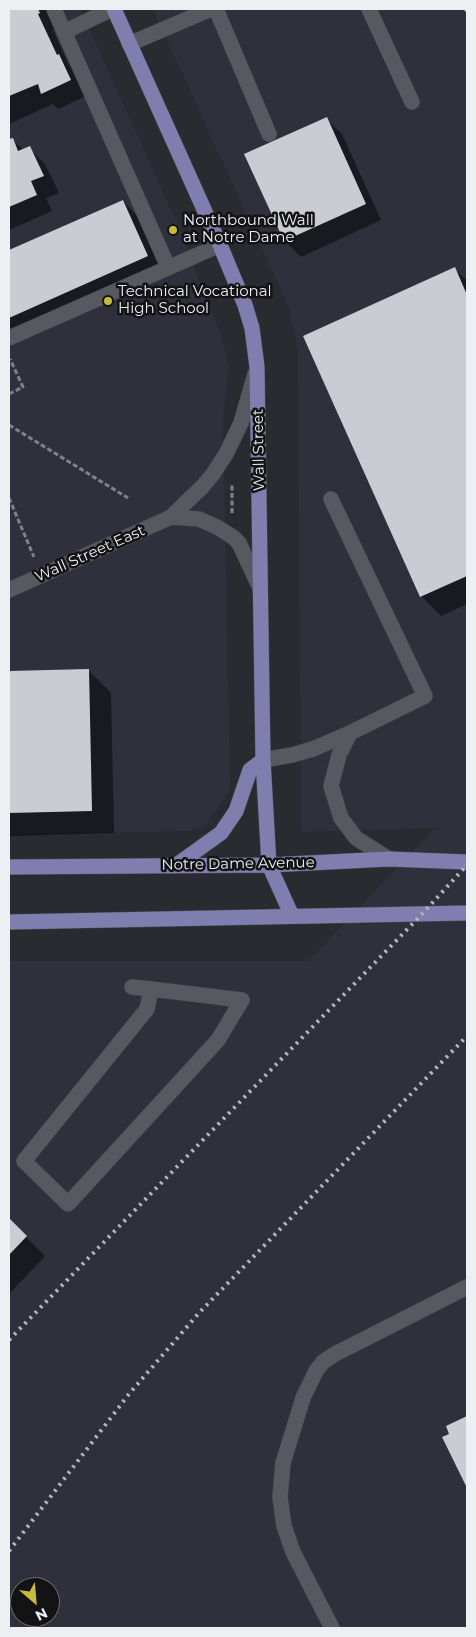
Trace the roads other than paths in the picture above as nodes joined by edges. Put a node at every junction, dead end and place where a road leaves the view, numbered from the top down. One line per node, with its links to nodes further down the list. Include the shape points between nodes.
1 (54, 9): 6 (street)
2 (113, 9): 6 (street); 7 (main road, Wall Street)
3 (210, 9): 7 (street)
4 (216, 9): 9 (street)
5 (370, 9): 8 (street)
6 (64, 32): 11 (street)
7 (130, 44): 10 (main road, Wall Street)
8 (412, 102)
9 (269, 134)
10 (220, 245): 11 (street); 13 (main road, Wall Street, via 252,328)
11 (168, 267): 12 (street)
12 (9, 338)
13 (257, 367): 15 (street, via 241,423 226,454 203,486); 16 (main road, Wall Street)
14 (331, 500): 18 (street, via 425,696)
15 (171, 517): 16 (street, via 199,519 233,537); 17 (street, Wall Street East)
16 (260, 588): 19 (main road, Wall Street)
17 (9, 590)
18 (350, 733): 19 (street, via 313,749); 20 (street, via 339,755 331,786 341,818 356,838)
19 (263, 760): 22 (main road, Wall Street); 23 (main road, via 250,770 236,810 221,833)
20 (389, 859): 21 (main road, Notre Dame Avenue); 22 (main road, Notre Dame Avenue)
21 (467, 862)
22 (268, 865): 23 (main road, Notre Dame Avenue); 26 (main road, Wall Street)
23 (175, 866): 24 (main road, Notre Dame Avenue)
24 (9, 867)
25 (467, 913): 26 (main road)
26 (292, 916): 27 (main road)
27 (9, 922)
28 (132, 987): 29 (street)
29 (151, 989): 29 (street, via 147,1009 24,1161 68,1204 218,1040 242,1000)
30 (467, 1287): 31 (street, via 323,1362 303,1398 283,1463 280,1497 284,1526 293,1552)
31 (332, 1628)

